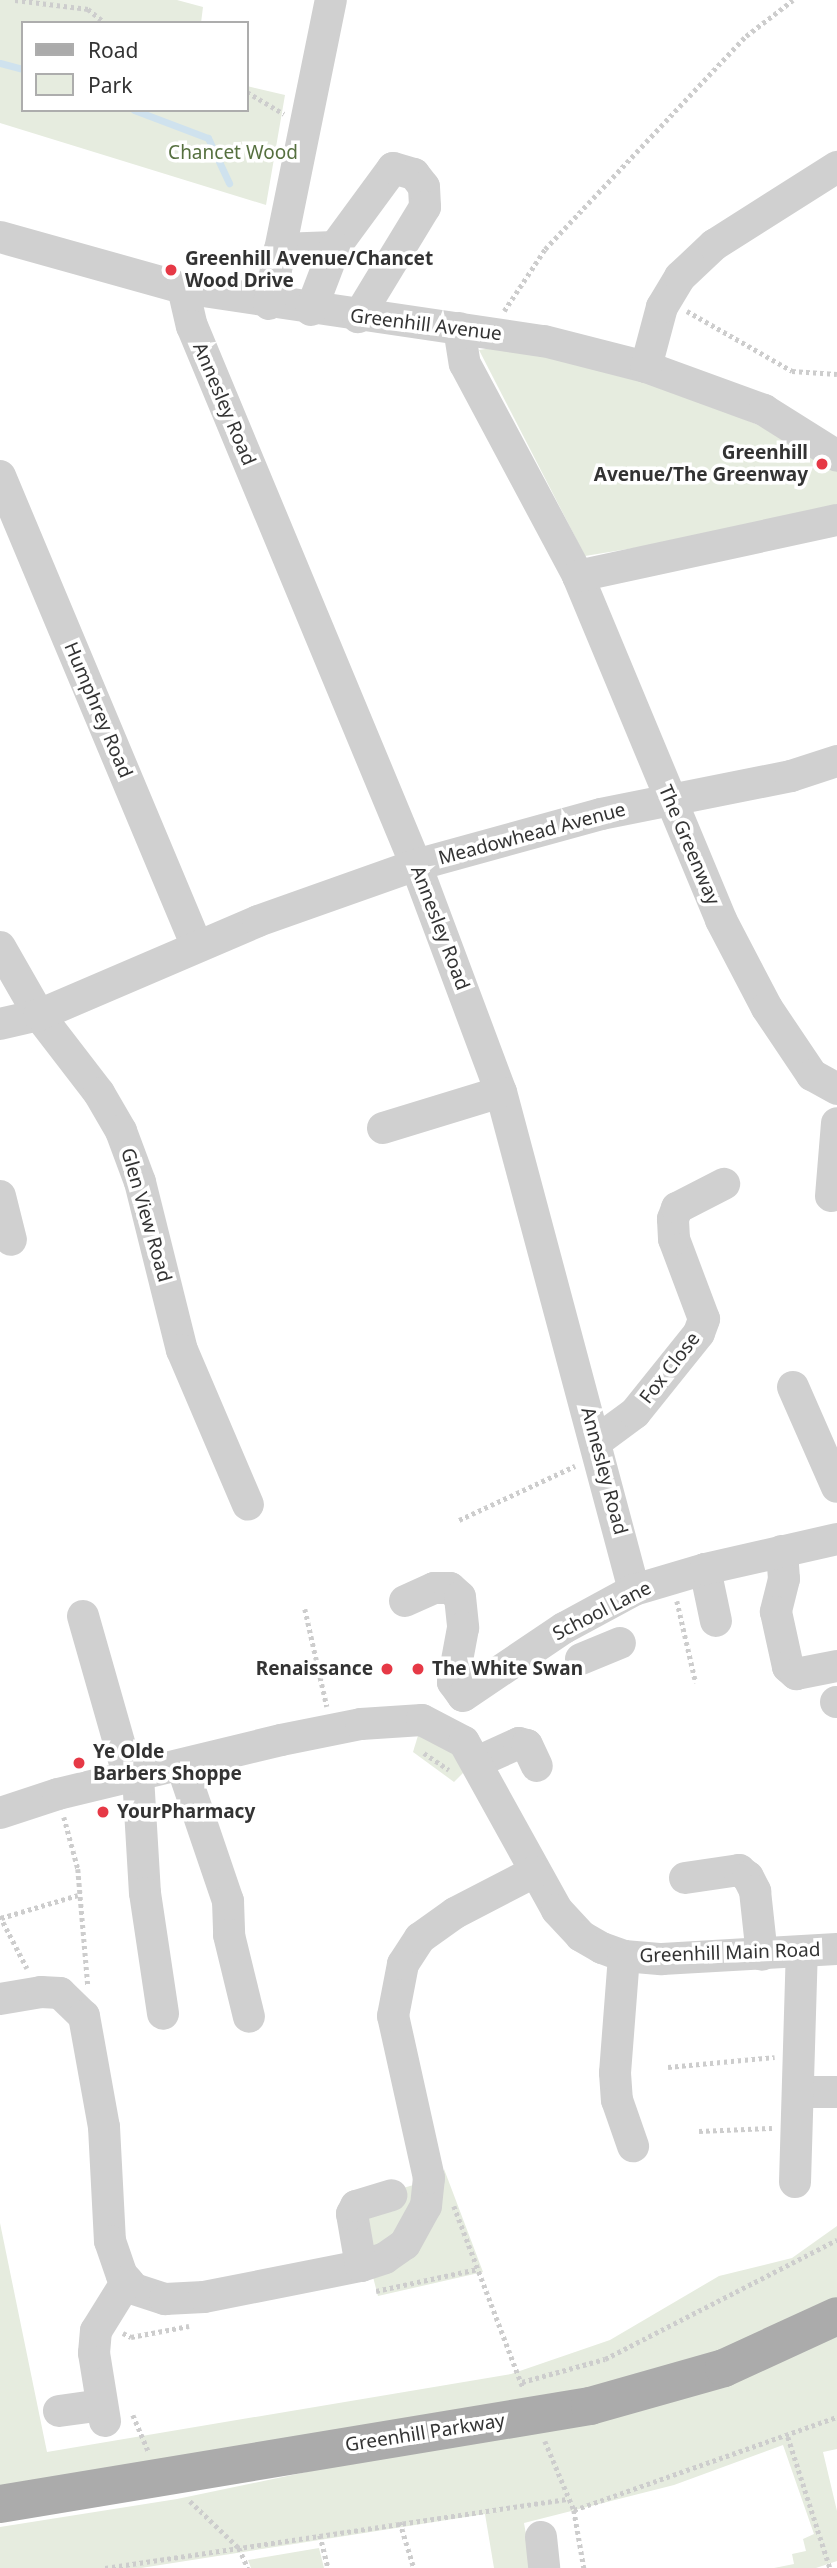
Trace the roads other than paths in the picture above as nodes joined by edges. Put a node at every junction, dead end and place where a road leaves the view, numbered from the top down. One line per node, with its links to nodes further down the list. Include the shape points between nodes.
1 (331, 0): 5 (street)
2 (837, 167): 11 (street, via 714,245 680,277 668,298)
3 (0, 237): 6 (street, Greenhill Avenue)
4 (335, 247): 5 (street); 8 (street); 9 (street, via 393,168 401,167 422,181 425,206)
5 (279, 249): 7 (street)
6 (183, 288): 7 (street, Greenhill Avenue); 18 (street, Annesley Road, via 192,326)
7 (269, 304): 8 (street, Greenhill Avenue)
8 (311, 310): 9 (street, Greenhill Avenue)
9 (358, 317): 10 (street, Greenhill Avenue)
10 (474, 330): 11 (street, Greenhill Avenue); 15 (street, The Greenway, via 465,364)
11 (646, 367): 12 (street, Greenhill Avenue, via 764,410)
12 (837, 456)
13 (0, 476): 19 (street, Humphrey Road)
14 (837, 520): 15 (street)
15 (578, 576): 17 (street, The Greenway)
16 (837, 761): 17 (street, Meadowhead Avenue, via 792,776)
17 (669, 800): 18 (street, Meadowhead Avenue); 23 (street, The Greenway, via 721,920 768,1008 812,1075)
18 (416, 865): 19 (street, Meadowhead Avenue); 24 (street, Annesley Road)
19 (197, 944): 21 (street, Meadowhead Avenue)
20 (0, 947): 21 (street, Glen View Road)
21 (38, 1015): 22 (street, Meadowhead Avenue); 34 (street, Glen View Road, via 99,1093 121,1131 140,1182 182,1350)
22 (0, 1024)
23 (837, 1089)
24 (501, 1092): 26 (street); 32 (street, Annesley Road)
25 (837, 1123): 29 (street)
26 (383, 1129)
27 (724, 1184): 32 (street, Fox Close, via 677,1208 673,1219 674,1239 704,1319 699,1333 635,1413)
28 (0, 1196): 30 (street)
29 (831, 1196)
30 (10, 1240)
31 (793, 1387): 33 (street)
32 (599, 1447): 38 (street, Annesley Road)
33 (837, 1487)
34 (248, 1505)
35 (837, 1539): 36 (street, School Lane)
36 (782, 1551): 37 (street, School Lane); 44 (street, via 784,1579 776,1612 788,1667 796,1674)
37 (705, 1569): 38 (street, School Lane); 42 (street)
38 (635, 1590): 40 (street, School Lane)
39 (405, 1601): 40 (street, School Lane, via 434,1588 450,1588 460,1597 463,1628 453,1682 463,1696)
40 (589, 1615): 43 (street)
41 (83, 1616): 48 (street)
42 (716, 1621)
43 (601, 1651)
44 (837, 1666)
45 (477, 1762): 46 (street, Greenhill Main Road, via 455,1735 422,1720 404,1718); 47 (street, via 519,1743 527,1745); 50 (street, Greenhill Main Road)
46 (182, 1766): 48 (street, Greenhill Main Road); 58 (street, via 228,1901 229,1935)
47 (537, 1766)
48 (133, 1777): 49 (street, Greenhill Main Road); 57 (street)
49 (0, 1813)
50 (534, 1872): 55 (street, Greenhill Main Road, via 557,1910 581,1936); 64 (street, via 420,1938 403,1964 393,2016 429,2178 426,2206 405,2244 385,2258)
51 (685, 1878): 54 (street, via 739,1870 748,1877 755,1891)
52 (837, 1949): 53 (street, Greenhill Main Road)
53 (802, 1952): 54 (street, Greenhill Main Road); 59 (street)
54 (762, 1955): 55 (street, Greenhill Main Road)
55 (624, 1956): 61 (street, via 615,2073 617,2100)
56 (0, 1999): 65 (street, via 50,1992 84,2016 104,2127 110,2241)
57 (163, 2014)
58 (249, 2017)
59 (799, 2092): 60 (street); 62 (street)
60 (837, 2092)
61 (633, 2146)
62 (795, 2182)
63 (391, 2195): 64 (street, via 356,2206 352,2214)
64 (361, 2266): 65 (street, via 204,2297 165,2299 134,2289)
65 (120, 2291): 67 (street, via 96,2331 113,2411)
66 (837, 2316): 68 (main road, Greenhill Parkway, via 724,2368 649,2392 528,2400)
67 (59, 2411)
68 (0, 2504)
69 (541, 2537): 70 (street)
70 (544, 2568)

